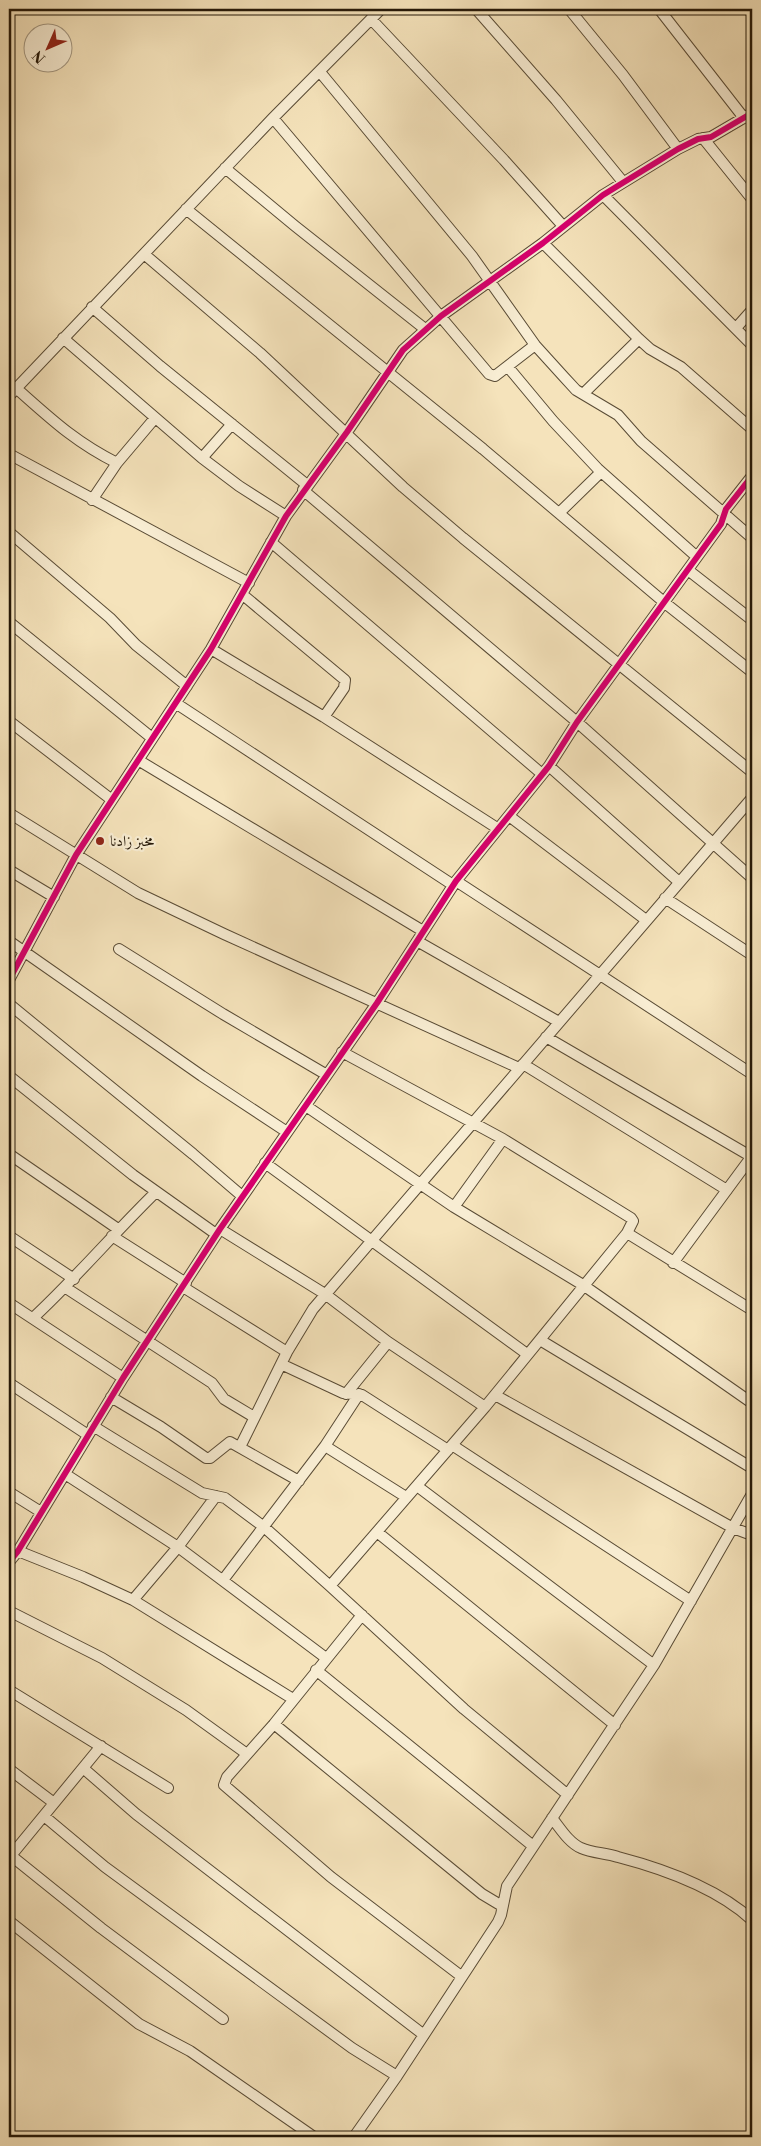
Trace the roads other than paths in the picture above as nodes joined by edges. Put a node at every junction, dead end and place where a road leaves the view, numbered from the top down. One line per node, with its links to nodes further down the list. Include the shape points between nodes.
1 (381, 9): 7 (street)
2 (476, 9): 14 (street)
3 (569, 9): 12 (street)
4 (659, 9): 9 (street)
5 (748, 9): 6 (street)
6 (752, 13)
7 (371, 19): 8 (street); 18 (street)
8 (320, 72): 10 (street); 21 (street)
9 (748, 116): 11 (street, via 711,138)
10 (273, 118): 13 (street); 24 (street)
11 (703, 138): 12 (street); 16 (street)
12 (678, 149): 14 (street)
13 (225, 168): 17 (street); 26 (street)
14 (623, 182): 15 (street)
15 (603, 195): 18 (street); 25 (street)
16 (752, 199)
17 (186, 209): 20 (street); 32 (street)
18 (563, 226): 19 (street)
19 (542, 243): 21 (street); 28 (street)
20 (144, 254): 22 (street); 39 (street)
21 (491, 281): 24 (street); 29 (street)
22 (92, 308): 27 (street); 37 (street)
23 (752, 310): 25 (street)
24 (441, 316): 26 (street); 31 (street, via 492,376)
25 (736, 328): 30 (street)
26 (425, 330): 32 (street, via 403,350)
27 (63, 338): 33 (street); 36 (street)
28 (639, 339): 34 (street); 38 (street, via 650,350 681,368)
29 (536, 345): 31 (street); 34 (street)
30 (752, 345)
31 (508, 366): 43 (street)
32 (388, 373): 39 (street); 47 (street)
33 (16, 388): 35 (street); 42 (street, via 68,434)
34 (583, 394): 48 (street, via 618,415 641,441)
35 (9, 396)
36 (155, 418): 41 (street); 42 (street)
37 (232, 424): 41 (street); 45 (street)
38 (752, 429)
39 (347, 432): 45 (street); 61 (street, via 403,487)
40 (9, 454): 46 (street)
41 (202, 458): 49 (street)
42 (117, 464): 46 (street)
43 (601, 472): 47 (street); 53 (street)
44 (752, 476): 48 (street)
45 (305, 488): 49 (street); 67 (street)
46 (92, 500): 55 (street)
47 (559, 513): 57 (street)
48 (725, 514): 51 (street); 53 (street, via 722,524)
49 (286, 516): 52 (street)
50 (9, 532): 63 (street)
51 (752, 538)
52 (271, 542): 55 (street); 72 (street)
53 (697, 558): 54 (street)
54 (688, 570): 57 (street); 58 (street)
55 (249, 583): 56 (street)
56 (243, 595): 60 (street); 65 (street, via 345,680 344,688)
57 (664, 603): 61 (street); 62 (street)
58 (752, 620)
59 (9, 622): 68 (street)
60 (211, 649): 63 (street); 65 (street)
61 (619, 664): 67 (street); 71 (street)
62 (752, 672)
63 (187, 686): 64 (street)
64 (177, 704): 68 (street); 83 (street)
65 (324, 717): 77 (street)
66 (9, 721): 74 (street)
67 (576, 722): 70 (street); 78 (street)
68 (152, 738): 69 (street)
69 (138, 760): 74 (street); 87 (street)
70 (549, 766): 72 (street); 82 (street)
71 (752, 772)
72 (542, 774): 76 (street)
73 (752, 798): 78 (street)
74 (112, 800): 79 (street)
75 (9, 813): 79 (street)
76 (508, 816): 77 (street); 86 (street)
77 (497, 828): 83 (street)
78 (714, 842): 81 (street); 82 (street)
79 (76, 854): 84 (street); 95 (street, via 138,893)
80 (9, 870): 84 (street)
81 (752, 878)
82 (679, 882): 85 (street)
83 (455, 883): 87 (street); 93 (street)
84 (54, 897): 91 (street)
85 (665, 898): 86 (street); 92 (street)
86 (646, 920): 93 (street)
87 (423, 931): 89 (street)
88 (9, 941): 91 (street)
89 (416, 941): 95 (street); 97 (street)
90 (119, 948): 102 (street)
91 (24, 951): 94 (street); 106 (street)
92 (752, 955)
93 (600, 974): 97 (street); 101 (street)
94 (9, 980)
95 (377, 1003): 99 (street); 100 (street)
96 (9, 1004): 114 (street)
97 (559, 1022): 98 (street)
98 (546, 1037): 100 (street); 109 (street)
99 (342, 1052): 102 (street); 105 (street)
100 (521, 1066): 105 (street); 112 (street)
101 (752, 1074)
102 (327, 1075): 104 (street)
103 (9, 1076): 113 (street)
104 (306, 1106): 106 (street); 111 (street)
105 (472, 1124): 107 (street); 111 (street)
106 (287, 1132): 110 (street)
107 (503, 1139): 115 (street); 118 (street, via 631,1218 632,1225)
108 (9, 1154): 116 (street)
109 (752, 1157): 112 (street)
110 (265, 1163): 114 (street); 120 (street)
111 (420, 1185): 115 (street); 120 (street)
112 (727, 1190): 121 (street)
113 (156, 1192): 116 (street); 117 (street)
114 (242, 1196): 117 (street)
115 (454, 1207): 124 (street)
116 (115, 1232): 122 (street); 123 (street)
117 (218, 1232): 123 (street); 126 (street)
118 (627, 1233): 121 (street); 124 (street)
119 (9, 1236): 122 (street)
120 (371, 1242): 126 (street); 134 (street)
121 (673, 1263): 128 (street)
122 (74, 1279): 125 (street)
123 (185, 1285): 130 (street); 133 (street)
124 (583, 1285): 131 (street); 142 (street)
125 (66, 1288): 129 (street); 130 (street)
126 (325, 1294): 132 (street); 133 (street)
127 (10, 1307): 129 (street)
128 (752, 1310)
129 (33, 1318): 136 (street)
130 (148, 1340): 136 (street); 144 (street, via 212,1383 224,1399)
131 (540, 1340): 134 (street); 149 (street)
132 (388, 1342): 138 (street); 143 (street)
133 (287, 1352): 135 (street)
134 (527, 1354): 140 (street)
135 (281, 1364): 138 (street); 144 (street)
136 (123, 1378): 141 (street)
137 (9, 1383): 145 (street)
138 (346, 1394): 139 (street)
139 (359, 1394): 146 (street); 148 (street)
140 (495, 1395): 143 (street); 159 (street)
141 (111, 1397): 145 (street); 147 (street, via 206,1458 230,1442)
142 (752, 1403)
143 (484, 1407): 148 (street)
144 (254, 1416): 147 (street)
145 (90, 1430): 150 (street); 155 (street, via 202,1492)
146 (325, 1446): 151 (street); 156 (street)
147 (240, 1447): 151 (street)
148 (450, 1447): 152 (street); 168 (street)
149 (752, 1468)
150 (65, 1474): 157 (street); 162 (street)
151 (299, 1481): 158 (street)
152 (417, 1486): 156 (street); 172 (street)
153 (9, 1492): 157 (street)
154 (752, 1494): 159 (street)
155 (216, 1496): 158 (street, via 230,1501); 162 (street)
156 (406, 1497): 160 (street)
157 (41, 1512): 163 (street)
158 (264, 1527): 165 (street); 166 (street)
159 (733, 1528): 161 (street); 168 (street)
160 (377, 1532): 166 (street); 177 (street)
161 (752, 1535)
162 (178, 1548): 165 (street); 167 (street)
163 (18, 1550): 164 (street); 167 (street)
164 (9, 1562)
165 (223, 1580): 171 (street)
166 (330, 1586): 170 (street)
167 (133, 1600): 175 (street)
168 (691, 1601): 172 (street)
169 (9, 1611): 179 (street, via 102,1658 186,1710)
170 (362, 1615): 171 (street); 183 (street, via 464,1709)
171 (326, 1658): 173 (street)
172 (654, 1665): 177 (street)
173 (316, 1670): 175 (street); 187 (street)
174 (9, 1690): 178 (street)
175 (293, 1699): 176 (street)
176 (274, 1724): 179 (street); 189 (street, via 482,1894)
177 (615, 1725): 183 (street)
178 (101, 1746): 180 (street); 182 (street)
179 (247, 1754): 192 (street, via 227,1777 226,1788 366,1906)
180 (83, 1768): 184 (street); 194 (street, via 136,1814)
181 (9, 1769): 184 (street)
182 (168, 1788)
183 (568, 1795): 186 (street)
184 (54, 1804): 185 (street)
185 (44, 1816): 188 (street); 195 (street, via 105,1867 352,2048)
186 (552, 1818): 187 (street); 191 (street, via 571,1842 581,1848 649,1866 715,1892)
187 (533, 1846): 189 (street, via 507,1886)
188 (9, 1856): 193 (street)
189 (502, 1906): 192 (street, via 498,1922)
190 (9, 1920): 196 (street, via 139,2024 190,2051)
191 (752, 1920)
192 (461, 1976): 194 (street)
193 (223, 2019)
194 (424, 2035): 195 (street)
195 (396, 2076): 197 (street)
196 (314, 2137)
197 (354, 2137)

